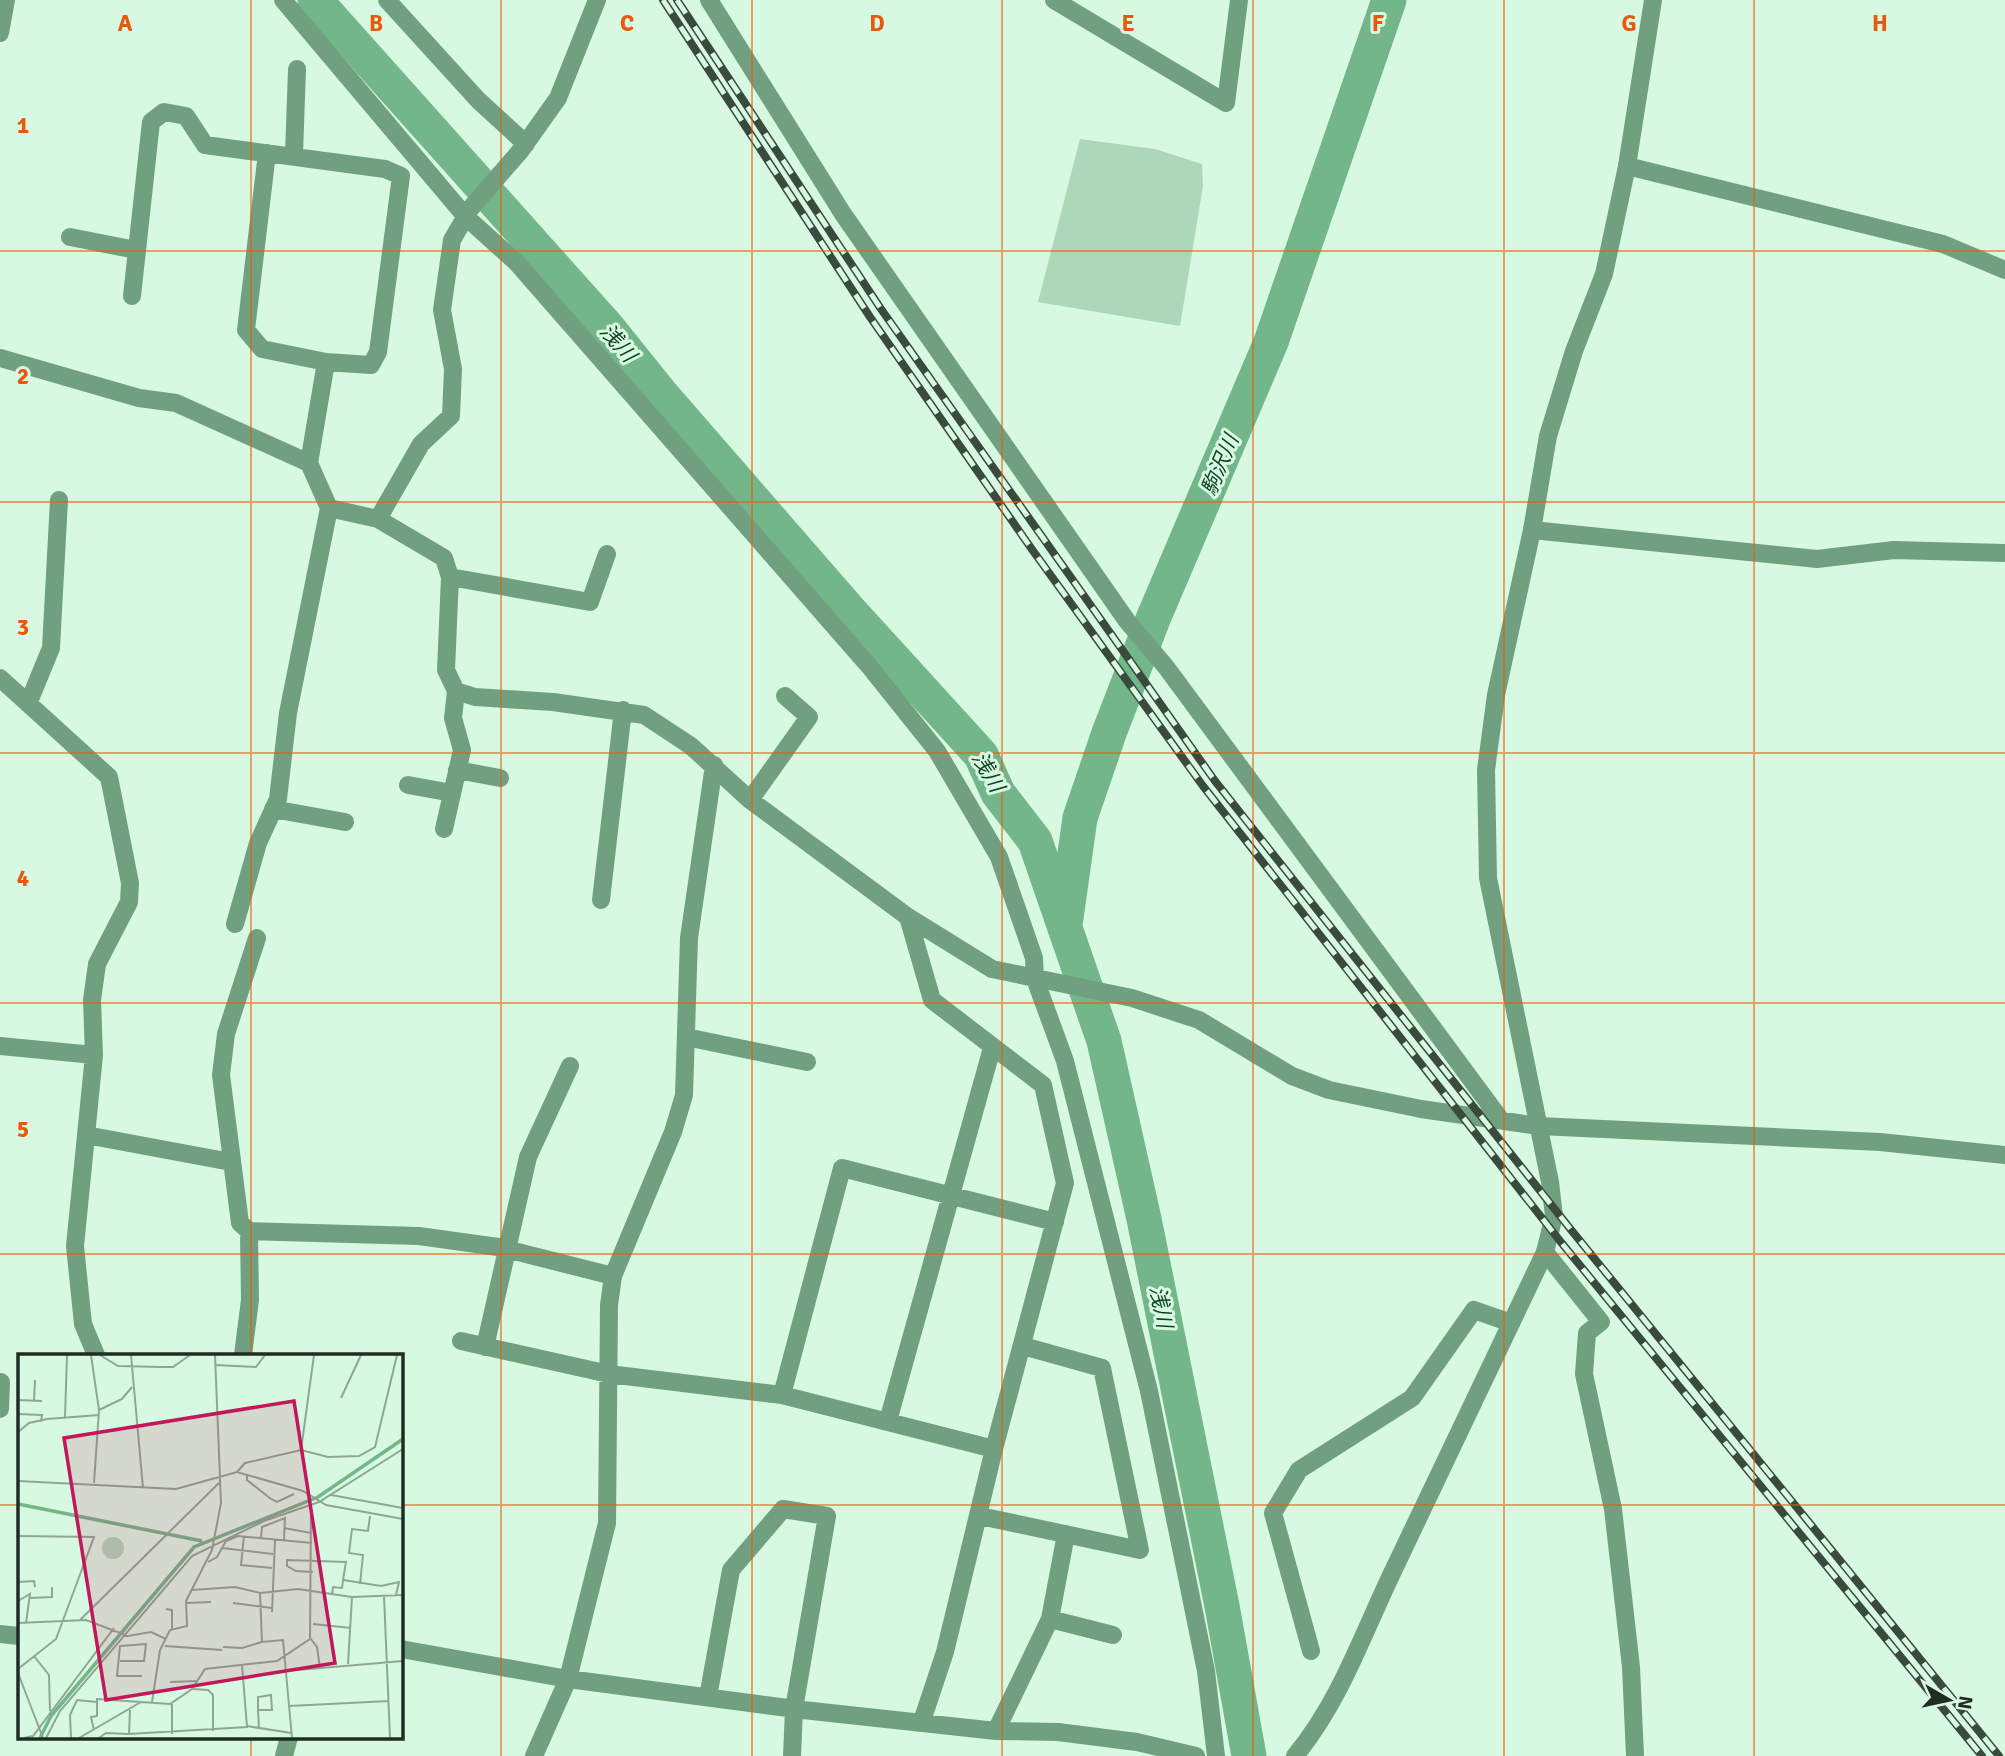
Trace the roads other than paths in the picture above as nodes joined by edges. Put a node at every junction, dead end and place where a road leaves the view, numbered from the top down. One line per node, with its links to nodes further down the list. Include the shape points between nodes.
1 (6, 0): 9 (street)
2 (283, 0): 15 (street)
3 (387, 0): 11 (street)
4 (597, 0): 11 (street, via 558,98)
5 (709, 0): 55 (street, via 843,214 1127,621 1166,667)
6 (1054, 0): 7 (street, via 1226,103)
7 (1239, 0)
8 (1653, 0): 14 (street)
9 (0, 33)
10 (297, 69): 13 (street)
11 (524, 147): 15 (street)
12 (267, 153): 13 (street); 17 (street, via 205,145 186,116 164,112 150,122); 21 (street, via 246,330 262,349)
13 (295, 154): 21 (street, via 385,169 401,176 378,352 371,365)
14 (1627, 166): 18 (street, via 1943,244); 26 (street, via 1604,274 1548,436)
15 (468, 213): 25 (street, via 452,240 442,310 453,369 452,416 421,444); 48 (street, via 517,263 869,666 937,751 999,857 1034,958)
16 (70, 237): 17 (street)
17 (136, 250): 19 (street)
18 (2005, 270)
19 (132, 296)
20 (0, 358): 22 (street, via 139,398 176,403)
21 (326, 362): 22 (street)
22 (309, 463): 24 (street)
23 (59, 500): 33 (street, via 51,648)
24 (329, 508): 25 (street); 41 (street)
25 (378, 519): 29 (street, via 444,558)
26 (1532, 530): 27 (street, via 1817,559 1894,550); 56 (street, via 1496,695 1486,770 1488,878)
27 (2005, 553)
28 (607, 554): 29 (street, via 590,603)
29 (450, 577): 31 (street, via 446,670)
30 (0, 678): 33 (street)
31 (456, 691): 34 (street); 36 (street, via 453,718 462,750)
32 (785, 695): 40 (street, via 809,717)
33 (28, 704): 52 (street, via 109,777 130,883 129,902 97,964 92,1000)
34 (623, 710): 35 (street, via 644,715); 44 (street)
35 (714, 765): 40 (street); 49 (street, via 689,938)
36 (457, 770): 37 (street); 39 (street)
37 (500, 778)
38 (408, 786): 39 (street)
39 (452, 793): 43 (street)
40 (750, 800): 45 (street)
41 (274, 809): 42 (street); 46 (street, via 258,843)
42 (345, 822)
43 (444, 829)
44 (601, 900)
45 (908, 917): 48 (street, via 992,969); 51 (street, via 932,1000)
46 (235, 924)
47 (257, 938): 59 (street, via 226,1034 221,1074)
48 (1035, 979): 55 (street, via 1132,998 1199,1020 1262,1060 1329,1090); 97 (street, via 1065,1062 1149,1391 1206,1671)
49 (686, 1037): 53 (street); 65 (street, via 684,1095 673,1132)
50 (0, 1045): 52 (street)
51 (992, 1048): 60 (street); 61 (street, via 1042,1085 1065,1184)
52 (94, 1055): 57 (street)
53 (807, 1062)
54 (570, 1066): 63 (street, via 528,1157)
55 (1502, 1120): 56 (street)
56 (1539, 1126): 58 (street, via 1866,1141); 64 (street, via 1554,1216)
57 (86, 1135): 59 (street); 70 (street, via 75,1246 83,1324)
58 (2005, 1154)
59 (231, 1162): 62 (street, via 240,1223)
60 (950, 1194): 61 (street); 74 (street, via 842,1168); 76 (street)
61 (1055, 1222): 69 (street)
62 (249, 1231): 63 (street, via 419,1236); 71 (street, via 250,1300)
63 (506, 1249): 65 (street); 68 (street)
64 (1545, 1252): 66 (street); 98 (street, via 1601,1322 1587,1333 1584,1374 1614,1509)
65 (613, 1276): 72 (street)
66 (1511, 1323): 85 (street, via 1474,1310 1412,1398 1299,1470 1292,1481 1273,1513); 92 (street, via 1350,1671)
67 (461, 1341): 68 (street)
68 (485, 1346): 72 (street)
69 (1023, 1346): 77 (street); 79 (street, via 1102,1368 1140,1550)
70 (96, 1354)
71 (243, 1354)
72 (609, 1374): 74 (street); 86 (street, via 607,1523)
73 (7, 1382): 75 (street)
74 (782, 1395): 76 (street)
75 (0, 1409)
76 (888, 1421): 77 (street)
77 (994, 1449): 78 (street)
78 (980, 1516): 79 (street); 89 (street)
79 (1066, 1534): 80 (street)
80 (1050, 1619): 82 (street); 90 (street)
81 (0, 1634): 83 (street)
82 (1113, 1635)
83 (18, 1636)
84 (402, 1649): 86 (street)
85 (1311, 1651)
86 (568, 1679): 87 (street); 94 (street)
87 (708, 1697): 88 (street); 88 (street, via 731,1570 783,1509 827,1516)
88 (794, 1709): 89 (street); 95 (street)
89 (922, 1721): 90 (street)
90 (996, 1731): 96 (street, via 1137,1742)
91 (289, 1738): 93 (street)
92 (1295, 1755)
93 (284, 1756)
94 (534, 1756)
95 (792, 1756)
96 (1196, 1756)
97 (1216, 1756)
98 (1636, 1756)

